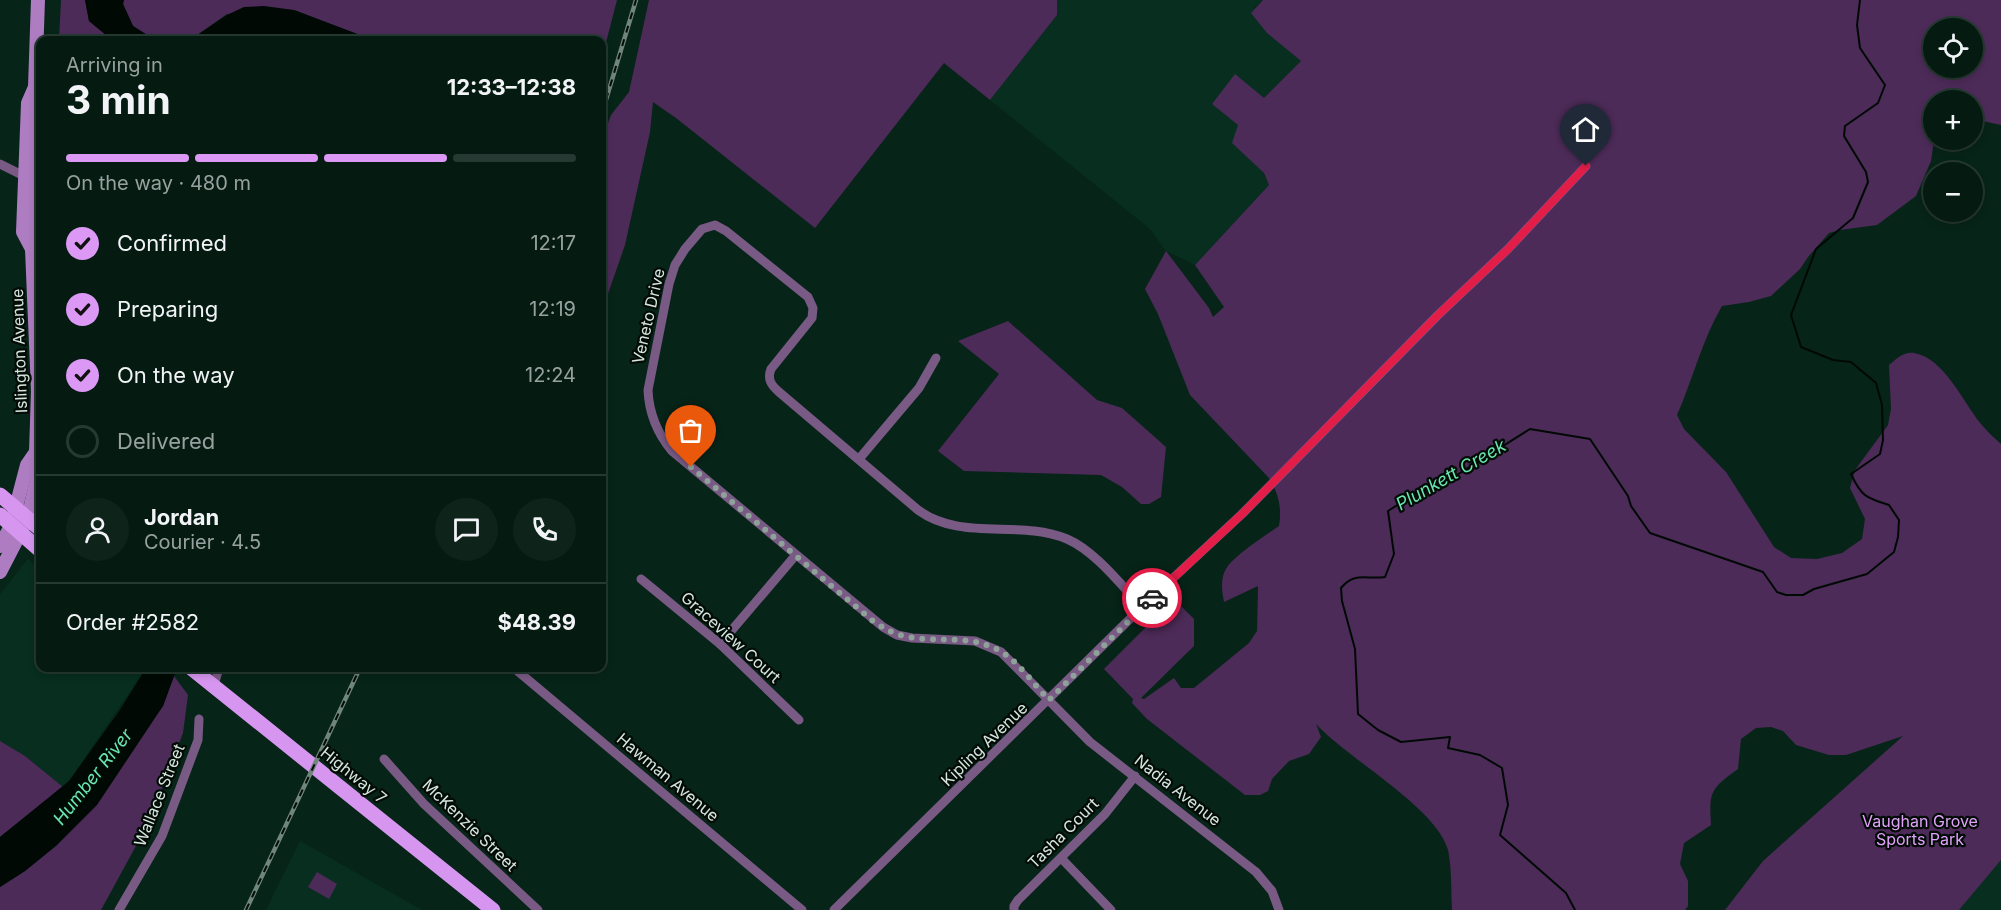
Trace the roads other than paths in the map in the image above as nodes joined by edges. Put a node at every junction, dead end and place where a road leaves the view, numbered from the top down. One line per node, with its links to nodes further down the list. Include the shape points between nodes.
1 (38, 0): 2 (main road, Islington Avenue)
2 (37, 36)
3 (36, 58): 4 (main road, Islington Avenue)
4 (35, 87): 5 (main road, Islington Avenue); 9 (main road, Islington Avenue, via 28,103)
5 (36, 91)
6 (36, 160): 9 (main road, Islington Avenue)
7 (0, 164): 9 (street)
8 (1586, 166): 26 (street, Kipling Avenue, via 1242,514)
9 (34, 181): 10 (main road, Islington Avenue)
10 (36, 235)
11 (36, 235): 12 (main road, Islington Avenue, via 32,249)
12 (36, 344)
13 (936, 358): 14 (street, via 919,388)
14 (859, 459): 23 (street, Veneto Drive, via 770,381 771,369 812,318 811,302 721,227 710,225 702,229 672,273 650,378 651,412 658,432 672,451); 26 (street, Veneto Drive, via 918,510 938,521 961,527 1043,533 1076,543)
15 (36, 471): 17 (main road, Islington Avenue)
16 (0, 495): 17 (main road)
17 (23, 513): 19 (main road); 20 (main road, Islington Avenue)
18 (0, 514): 20 (main road)
19 (36, 525)
20 (16, 530): 21 (main road, Islington Avenue); 22 (main road); 24 (main road, Islington Avenue)
21 (0, 546)
22 (36, 547)
23 (795, 556): 27 (street); 32 (street, Veneto Drive, via 889,631 912,638 969,640 993,648 1008,657)
24 (0, 572)
25 (641, 579): 27 (street, Graceview Court)
26 (1142, 607): 32 (street, Kipling Avenue)
27 (720, 644): 34 (street, Graceview Court)
28 (197, 672): 31 (main road, Highway 7)
29 (218, 672): 31 (street)
30 (519, 672): 41 (street, Hawman Avenue)
31 (214, 685): 39 (main road, Highway 7)
32 (1049, 700): 36 (street, Nadia Avenue, via 1085,737); 42 (street, Kipling Avenue)
33 (199, 719): 38 (street, Wallace Street, via 198,740 162,836)
34 (799, 720)
35 (384, 759): 40 (street, McKenzie Street, via 424,804)
36 (1135, 776): 37 (street, Tasha Court, via 1105,814); 45 (street, Nadia Avenue, via 1256,872 1272,891)
37 (1061, 858): 43 (street, Tasha Court, via 1018,900); 44 (street)
38 (119, 910)
39 (493, 910)
40 (538, 910)
41 (802, 910)
42 (834, 910)
43 (1014, 910)
44 (1111, 910)
45 (1279, 910)

